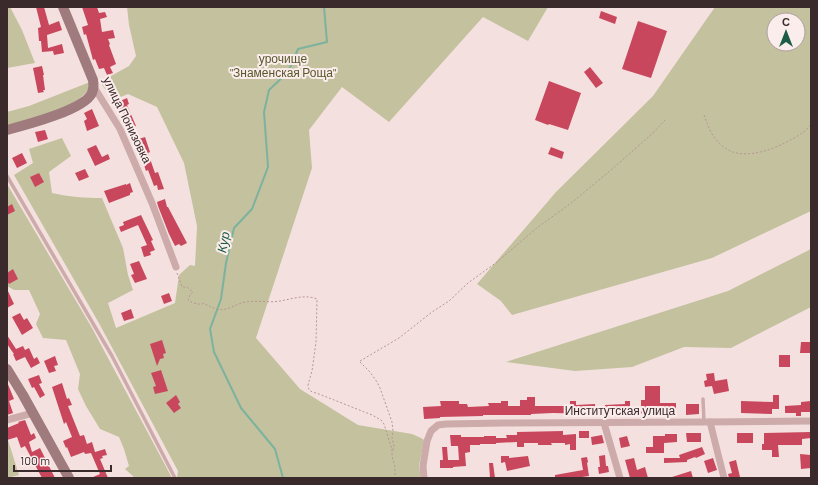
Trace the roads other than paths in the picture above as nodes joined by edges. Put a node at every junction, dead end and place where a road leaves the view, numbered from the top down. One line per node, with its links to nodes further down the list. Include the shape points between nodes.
1 (63, 7): 2 (main road, улица Понизовка)
2 (94, 87): 3 (main road, via 87,99 70,109); 5 (street, улица Понизовка, via 120,129)
3 (7, 130)
4 (7, 176): 14 (lane, via 112,356)
5 (176, 267)
6 (7, 369): 8 (main road)
7 (704, 399): 12 (lane)
8 (33, 413): 9 (street); 13 (main road)
9 (7, 420)
10 (811, 420): 12 (street, Институтская улица)
11 (604, 422): 12 (street, Институтская улица); 15 (street, Институтская улица, via 438,425 431,431 427,441 422,466); 16 (street)
12 (707, 422): 17 (street)
13 (69, 478)
14 (175, 478)
15 (424, 478)
16 (619, 478)
17 (724, 478)

